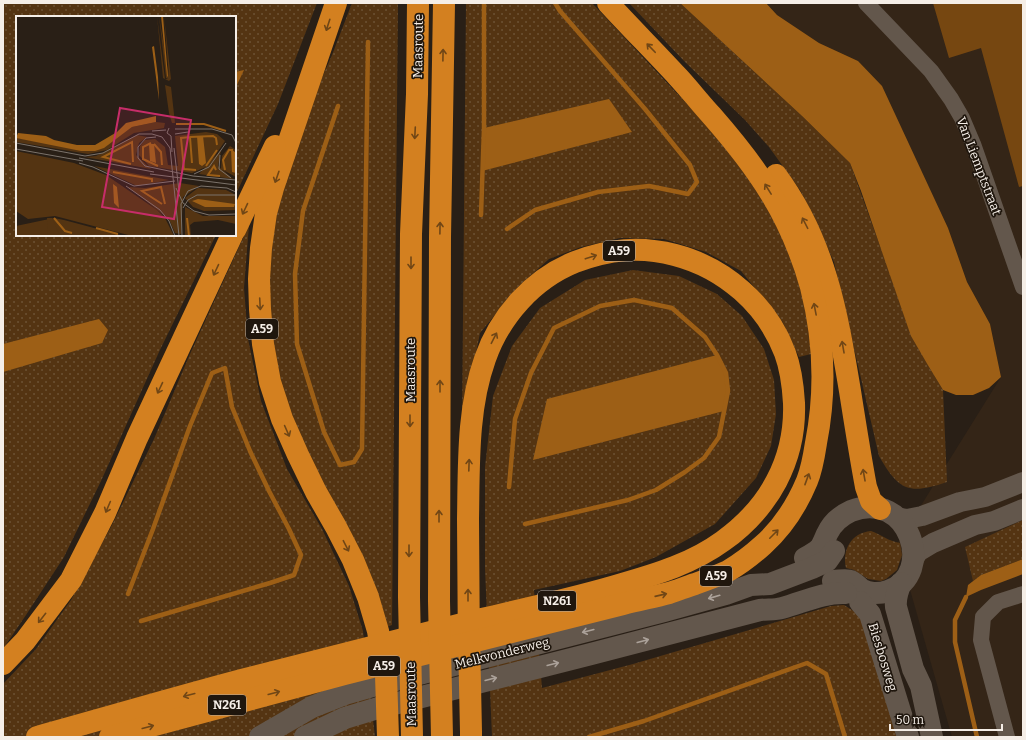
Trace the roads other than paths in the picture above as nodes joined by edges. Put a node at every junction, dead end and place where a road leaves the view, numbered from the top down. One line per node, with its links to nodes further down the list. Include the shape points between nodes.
1 (336, 3): 6 (highway, A59, one-way to 6)
2 (418, 3): 29 (highway, Maasroute / A59, one-way to 29, via 411,234 409,597)
3 (444, 3): 30 (highway, Maasroute, one-way to 3, via 439,601)
4 (608, 3): 7 (highway, A59, one-way to 4)
5 (866, 3): 10 (street, Van Liemptstraat, via 931,71 962,118)
6 (321, 47): 8 (highway, A59, one-way to 8); 28 (highway, A59, one-way to 28, via 266,213 259,279 263,344 270,382 282,420 316,492 353,560 368,597 378,631 386,675)
7 (678, 76): 13 (highway, A59, one-way to 7, via 871,501 866,487 838,320 824,269 808,230 784,185 768,164 718,109); 20 (highway, A59, one-way to 7, via 669,593 727,571 778,530 798,499 811,468 819,431 823,371 816,313 804,264 783,215 758,173)
8 (236, 228)
9 (232, 236): 21 (highway, one-way to 21, via 137,438 105,513 71,580 25,641)
10 (1023, 287)
11 (1023, 482): 13 (street, via 985,497 964,510 913,530)
12 (1023, 509): 15 (street, via 994,521 977,534)
13 (894, 519): 14 (main road, via 873,507 851,511 833,524); 14 (main road, via 896,531 875,520 861,521 849,526); 15 (main road, via 912,541 913,551)
14 (827, 549): 17 (main road, via 836,578); 20 (main road, Melkvonderweg, one-way to 20, via 766,575 751,585 664,612)
15 (919, 563): 18 (main road, via 910,570)
16 (601, 590): 20 (highway, N261); 23 (highway, A59, one-way to 16, via 468,606 470,434 474,404 486,356 501,325 523,297 554,273 591,256 608,252 664,252 682,256 722,275 738,287 764,314 783,348 792,377 792,439 777,482 744,525 722,542 694,558 667,570)
17 (848, 592): 18 (main road, via 876,605 885,605); 18 (main road, via 851,581 869,592 877,593 894,588); 27 (main road, Melkvonderweg, one-way to 17, via 346,718 378,708 760,610 776,601 832,581); 31 (main road, Biesbosweg, via 870,614)
18 (902, 593): 32 (main road, Biesbosweg, via 904,638 921,686)
19 (1023, 594): 33 (street, via 998,602 983,617 981,640)
20 (514, 631): 22 (highway, N261); 22 (main road, Melkvonderweg, via 380,684)
21 (3, 664)
22 (345, 674): 24 (highway, N261, one-way to 24, via 233,683); 25 (highway, N261, one-way to 22); 26 (main road, Melkvonderweg, via 312,707)
23 (471, 735)
24 (37, 737)
25 (110, 737)
26 (260, 737)
27 (305, 737)
28 (388, 737)
29 (412, 737)
30 (442, 737)
31 (908, 737)
32 (932, 737)
33 (1006, 737)

